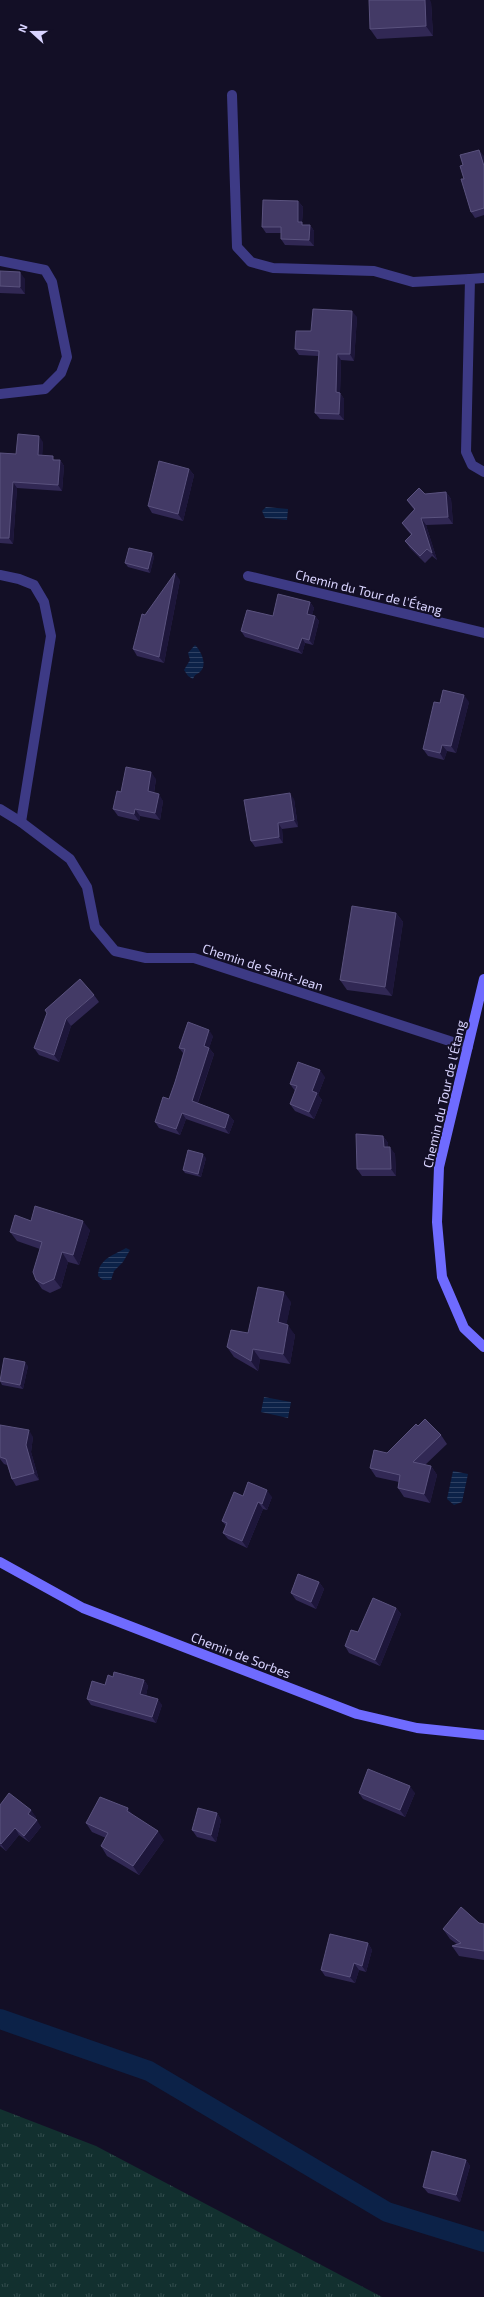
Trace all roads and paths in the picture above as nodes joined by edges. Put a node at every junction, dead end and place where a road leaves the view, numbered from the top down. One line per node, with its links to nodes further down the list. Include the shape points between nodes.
1 (232, 95): 4 (street, via 237,248 251,262 273,268 374,271 413,282)
2 (0, 261): 5 (street, via 44,270 52,282 67,357 61,373 45,388)
3 (484, 278): 4 (street)
4 (470, 279): 6 (street, via 466,452 472,464)
5 (0, 394)
6 (484, 472)
7 (0, 575): 11 (street, via 34,585 44,602 51,636)
8 (248, 576): 9 (street, Chemin du Tour de l'Étang)
9 (484, 633)
10 (0, 810): 11 (street, Chemin de Saint-Jean)
11 (21, 822): 13 (street, Chemin de Saint-Jean, via 70,859 87,887 95,927 115,951 146,958 194,958)
12 (484, 979): 13 (street, Chemin du Tour de l'Étang)
13 (468, 1047): 14 (street, Chemin du Tour de l'Étang, via 439,1167 437,1222 442,1277 464,1328)
14 (484, 1346)
15 (0, 1562): 16 (street, Chemin de Sorbes, via 83,1608 357,1714 417,1728)
16 (484, 1735)

